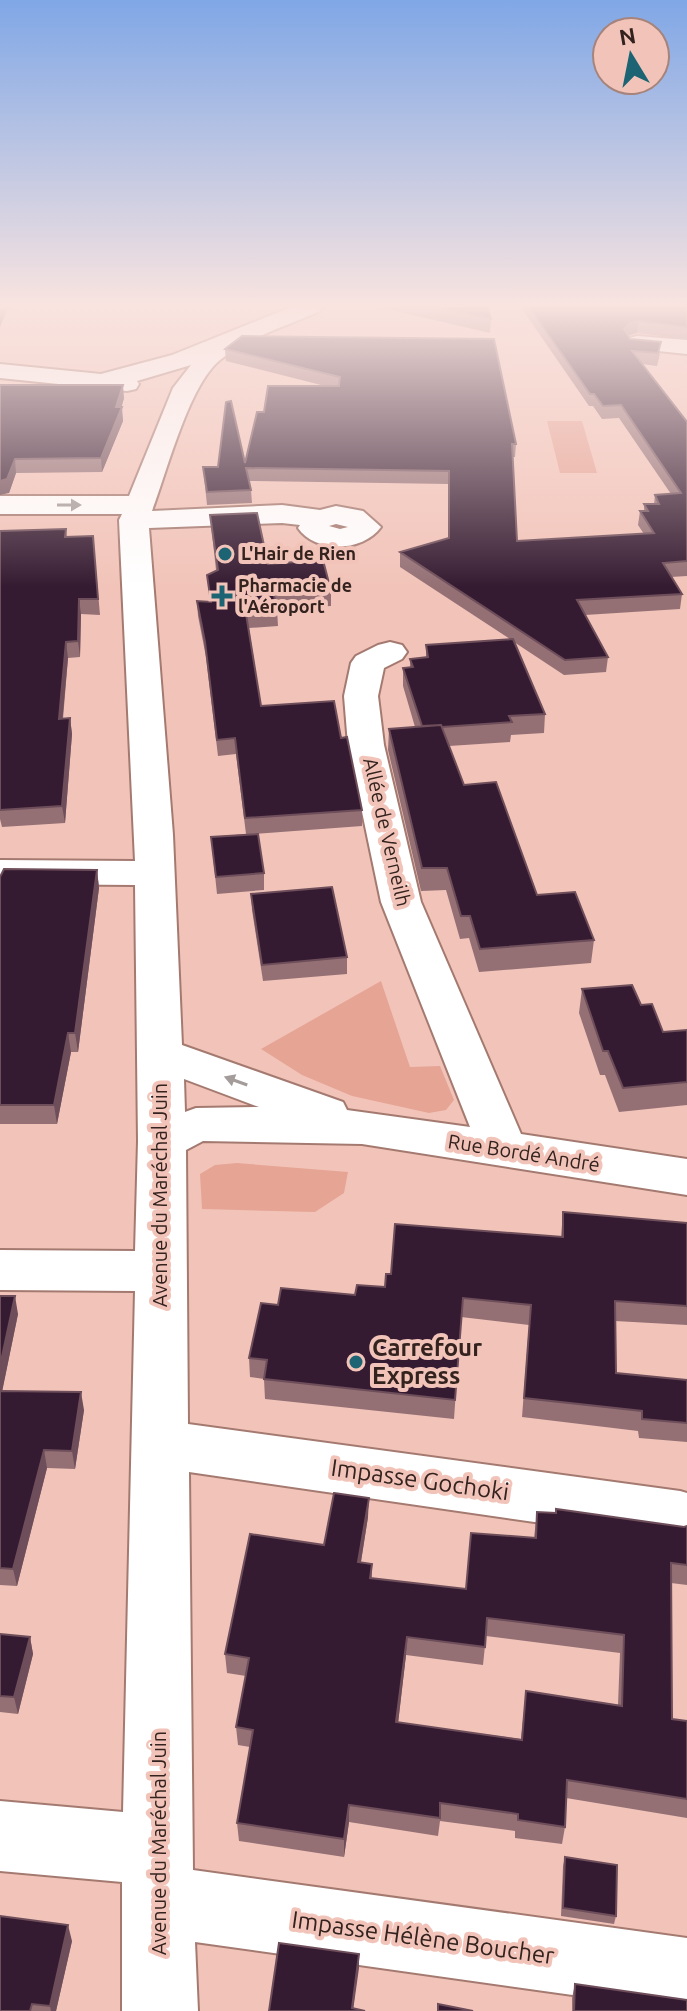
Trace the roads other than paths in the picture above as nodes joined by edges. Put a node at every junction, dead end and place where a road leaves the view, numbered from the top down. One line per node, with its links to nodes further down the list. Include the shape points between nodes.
1 (180, 400): 3 (street, Avenue du Maréchal Juin)
2 (0, 505): 3 (street, one-way to 3)
3 (136, 512): 4 (street); 7 (street, Avenue du Maréchal Juin)
4 (320, 519)
5 (390, 652): 11 (street, Allée de Verneilh, via 368,663 361,696 366,745 401,902)
6 (0, 872): 7 (street)
7 (155, 873): 8 (street, Avenue du Maréchal Juin)
8 (159, 1053): 9 (street, Rue Bordé André, one-way to 8); 10 (street, Avenue du Maréchal Juin)
9 (362, 1127): 10 (street, Rue Bordé André, via 196,1125); 11 (street, Rue Bordé André)
10 (162, 1141): 14 (street, Avenue du Maréchal Juin)
11 (503, 1151): 12 (street, Rue Bordé André)
12 (687, 1177)
13 (0, 1270): 14 (street)
14 (160, 1271): 15 (street, Avenue du Maréchal Juin)
15 (160, 1444): 16 (street, Impasse Gochoki); 18 (street, Avenue du Maréchal Juin)
16 (680, 1517)
17 (0, 1836): 18 (street, Impasse Hélène Boucher)
18 (158, 1875): 19 (street, Impasse Hélène Boucher); 20 (street, Avenue du Maréchal Juin)
19 (687, 1975)
20 (160, 2011)

